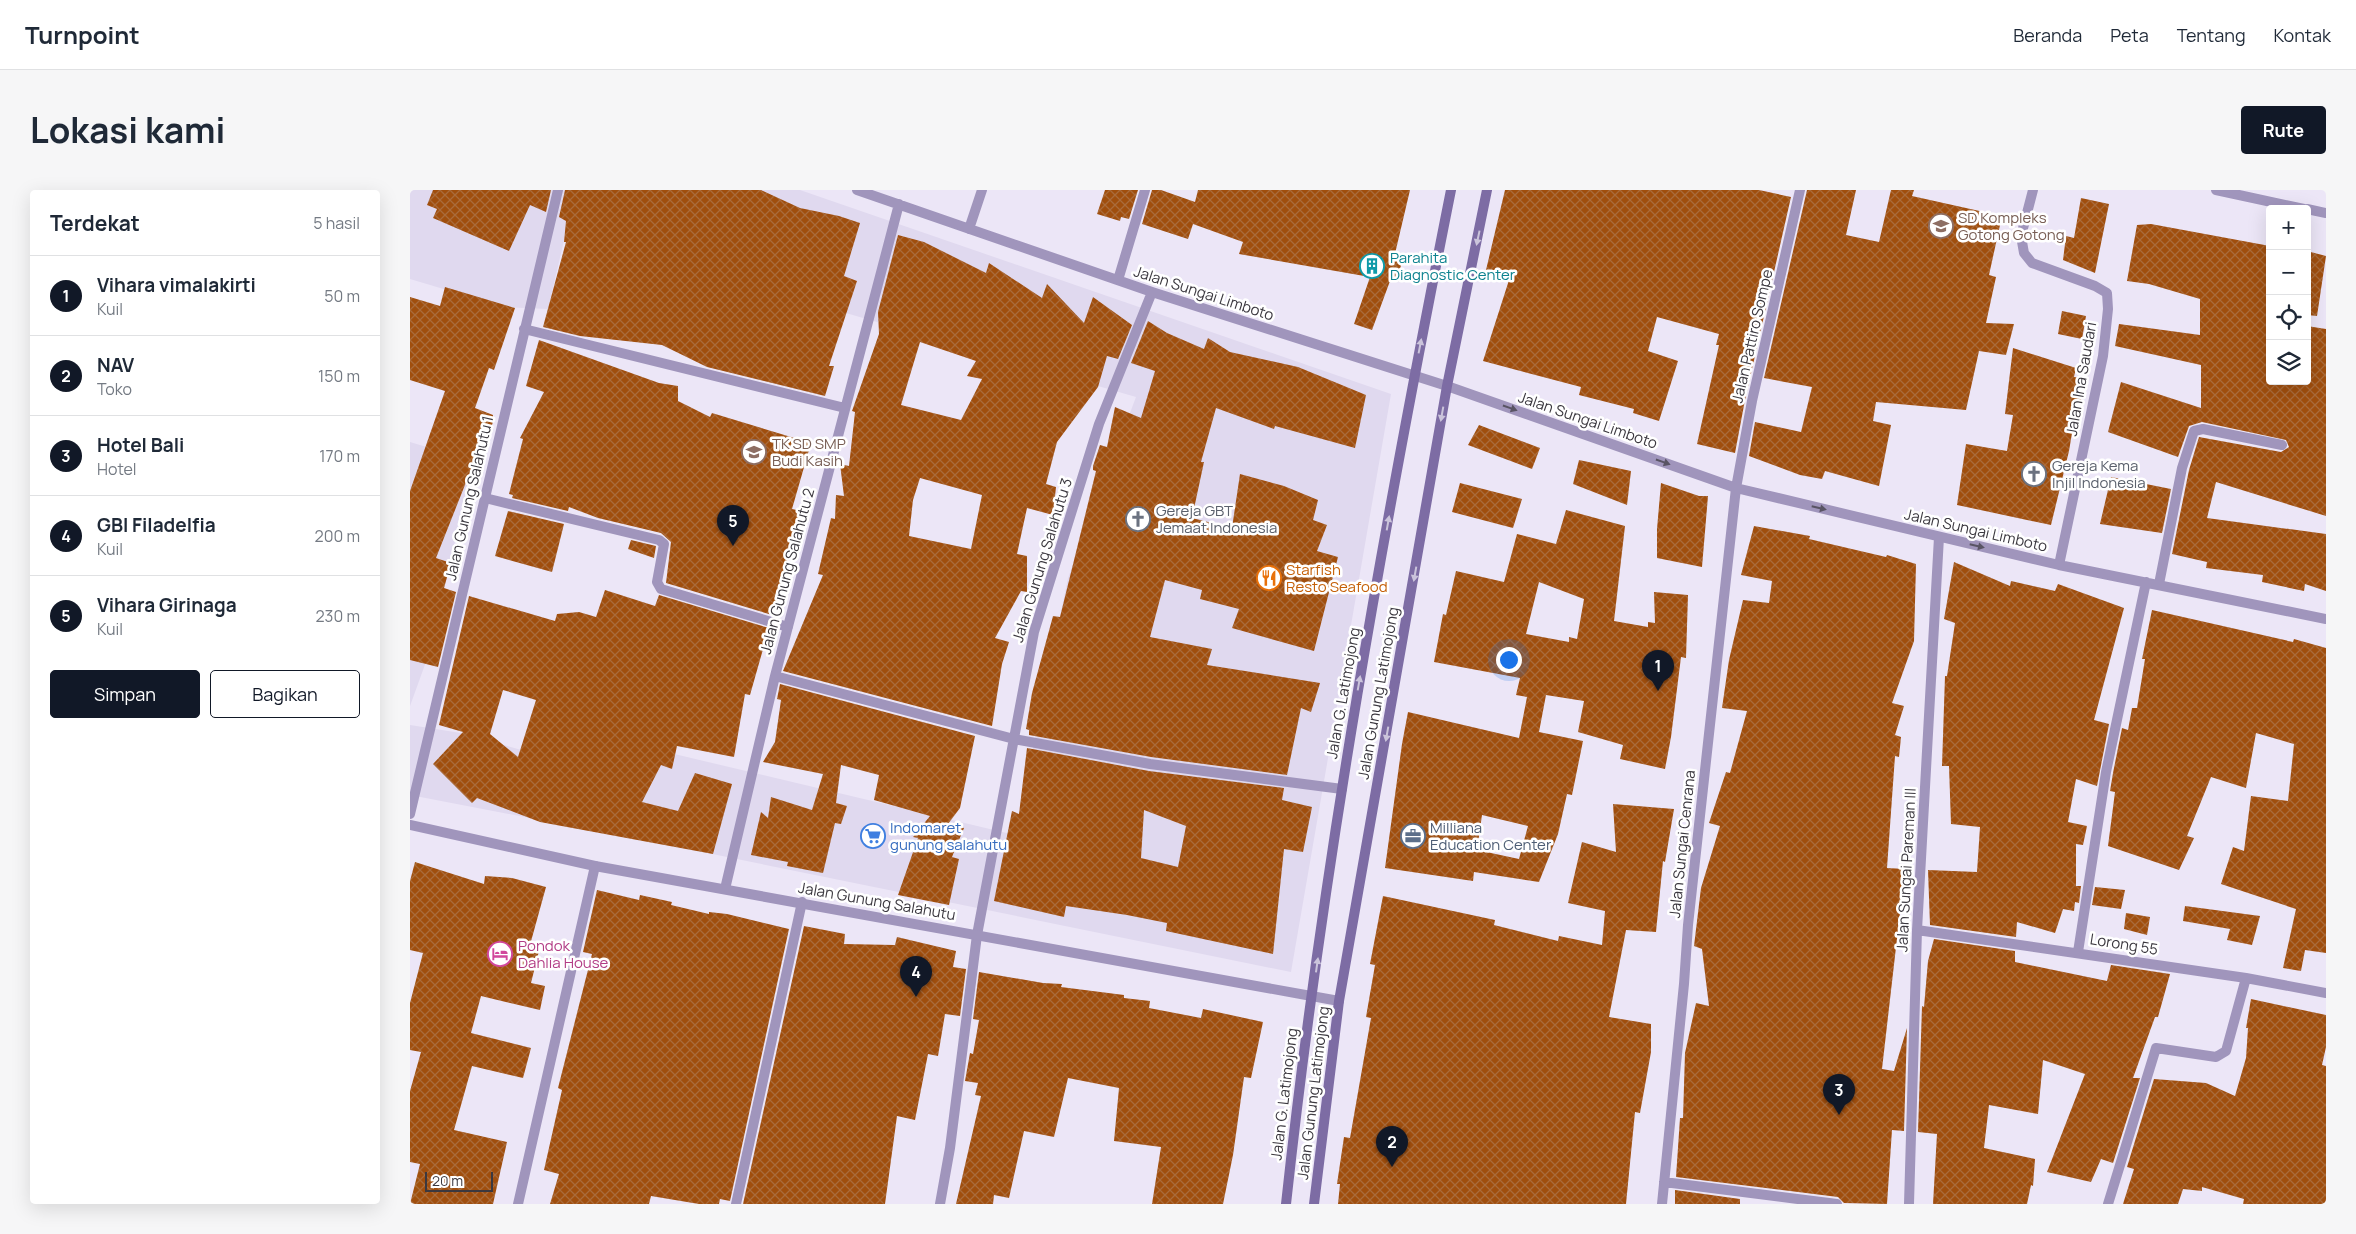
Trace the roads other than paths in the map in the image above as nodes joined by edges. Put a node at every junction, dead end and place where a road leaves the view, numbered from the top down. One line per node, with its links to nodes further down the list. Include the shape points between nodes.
1 (558, 190): 17 (street, Jalan Gunung Salahutu 1)
2 (857, 190): 10 (street, Jalan Sungai Limboto)
3 (982, 190): 14 (street)
4 (1145, 190): 15 (street)
5 (1451, 190): 18 (main road, Jalan G. Latimojong, one-way to 5)
6 (1487, 190): 19 (main road, Jalan Gunung Latimojong, one-way to 19)
7 (1800, 190): 22 (street, Jalan Pattiro Sompe, via 1752,401)
8 (2033, 190): 25 (street, Jalan Ina Saudari, via 2021,236 2024,253 2032,263 2107,293 2103,356)
9 (2216, 190): 11 (street)
10 (899, 204): 14 (street, Jalan Sungai Limboto); 20 (street, Jalan Gunung Salahutu 2)
11 (2287, 205)
12 (2311, 210): 13 (street)
13 (2326, 213)
14 (969, 229): 15 (street, Jalan Sungai Limboto)
15 (1118, 280): 16 (street, Jalan Sungai Limboto)
16 (1152, 292): 18 (street, Jalan Sungai Limboto); 31 (street, Jalan Gunung Salahutu 3, via 1099,424 1037,622)
17 (524, 328): 20 (street); 23 (street, Jalan Gunung Salahutu 1)
18 (1414, 377): 19 (street, Jalan Sungai Limboto); 32 (main road, Jalan G. Latimojong, one-way to 18)
19 (1447, 386): 22 (street, Jalan Sungai Limboto, one-way to 22); 44 (main road, Jalan Gunung Latimojong, one-way to 44)
20 (845, 408): 29 (street, Jalan Gunung Salahutu 2)
21 (2282, 445): 27 (street, via 2203,429 2194,432 2182,468)
22 (1736, 488): 24 (street, Jalan Sungai Limboto, one-way to 24); 45 (street, Jalan Sungai Cenrana, via 1710,711)
23 (485, 498): 29 (street, via 659,540 664,544 657,582 661,589); 33 (street, Jalan Gunung Salahutu 1)
24 (1939, 537): 25 (street, Jalan Sungai Limboto, one-way to 25); 38 (street, Jalan Sungai Pareman III)
25 (2059, 566): 26 (street, Jalan Sungai Limboto)
26 (2146, 582): 27 (street, Jalan Sungai Limboto); 40 (street, via 2106,772)
27 (2159, 584): 28 (street, Jalan Sungai Limboto)
28 (2326, 619)
29 (788, 627): 30 (street, Jalan Gunung Salahutu 2)
30 (775, 676): 31 (street); 36 (street, Jalan Gunung Salahutu 2)
31 (1014, 739): 32 (street, via 1150,764); 39 (street, Jalan Gunung Salahutu 3)
32 (1342, 789): 43 (main road, Jalan G. Latimojong, one-way to 32)
33 (410, 814)
34 (410, 825): 35 (street, Jalan Gunung Salahutu)
35 (595, 866): 36 (street, Jalan Gunung Salahutu); 46 (street)
36 (725, 889): 37 (street, Jalan Gunung Salahutu)
37 (802, 902): 39 (street, Jalan Gunung Salahutu); 47 (street)
38 (1917, 930): 40 (street, Lorong 55); 53 (street, Jalan Sungai Pareman III)
39 (977, 935): 43 (street, Jalan Gunung Salahutu); 48 (street, Jalan Gunung Salahutu 3)
40 (2078, 952): 41 (street, Lorong 55)
41 (2246, 978): 42 (street, Lorong 55); 54 (street, via 2226,1052 2216,1056 2156,1048)
42 (2326, 993)
43 (1312, 996): 44 (street, Jalan Gunung Salahutu); 49 (main road, Jalan G. Latimojong)
44 (1339, 1002): 50 (main road, Jalan Gunung Latimojong)
45 (1664, 1182): 51 (street, Jalan Sungai Cenrana); 52 (street)
46 (518, 1204)
47 (736, 1204)
48 (940, 1204)
49 (1286, 1204)
50 (1314, 1204)
51 (1662, 1204)
52 (1837, 1204)
53 (1909, 1204)
54 (2108, 1204)

